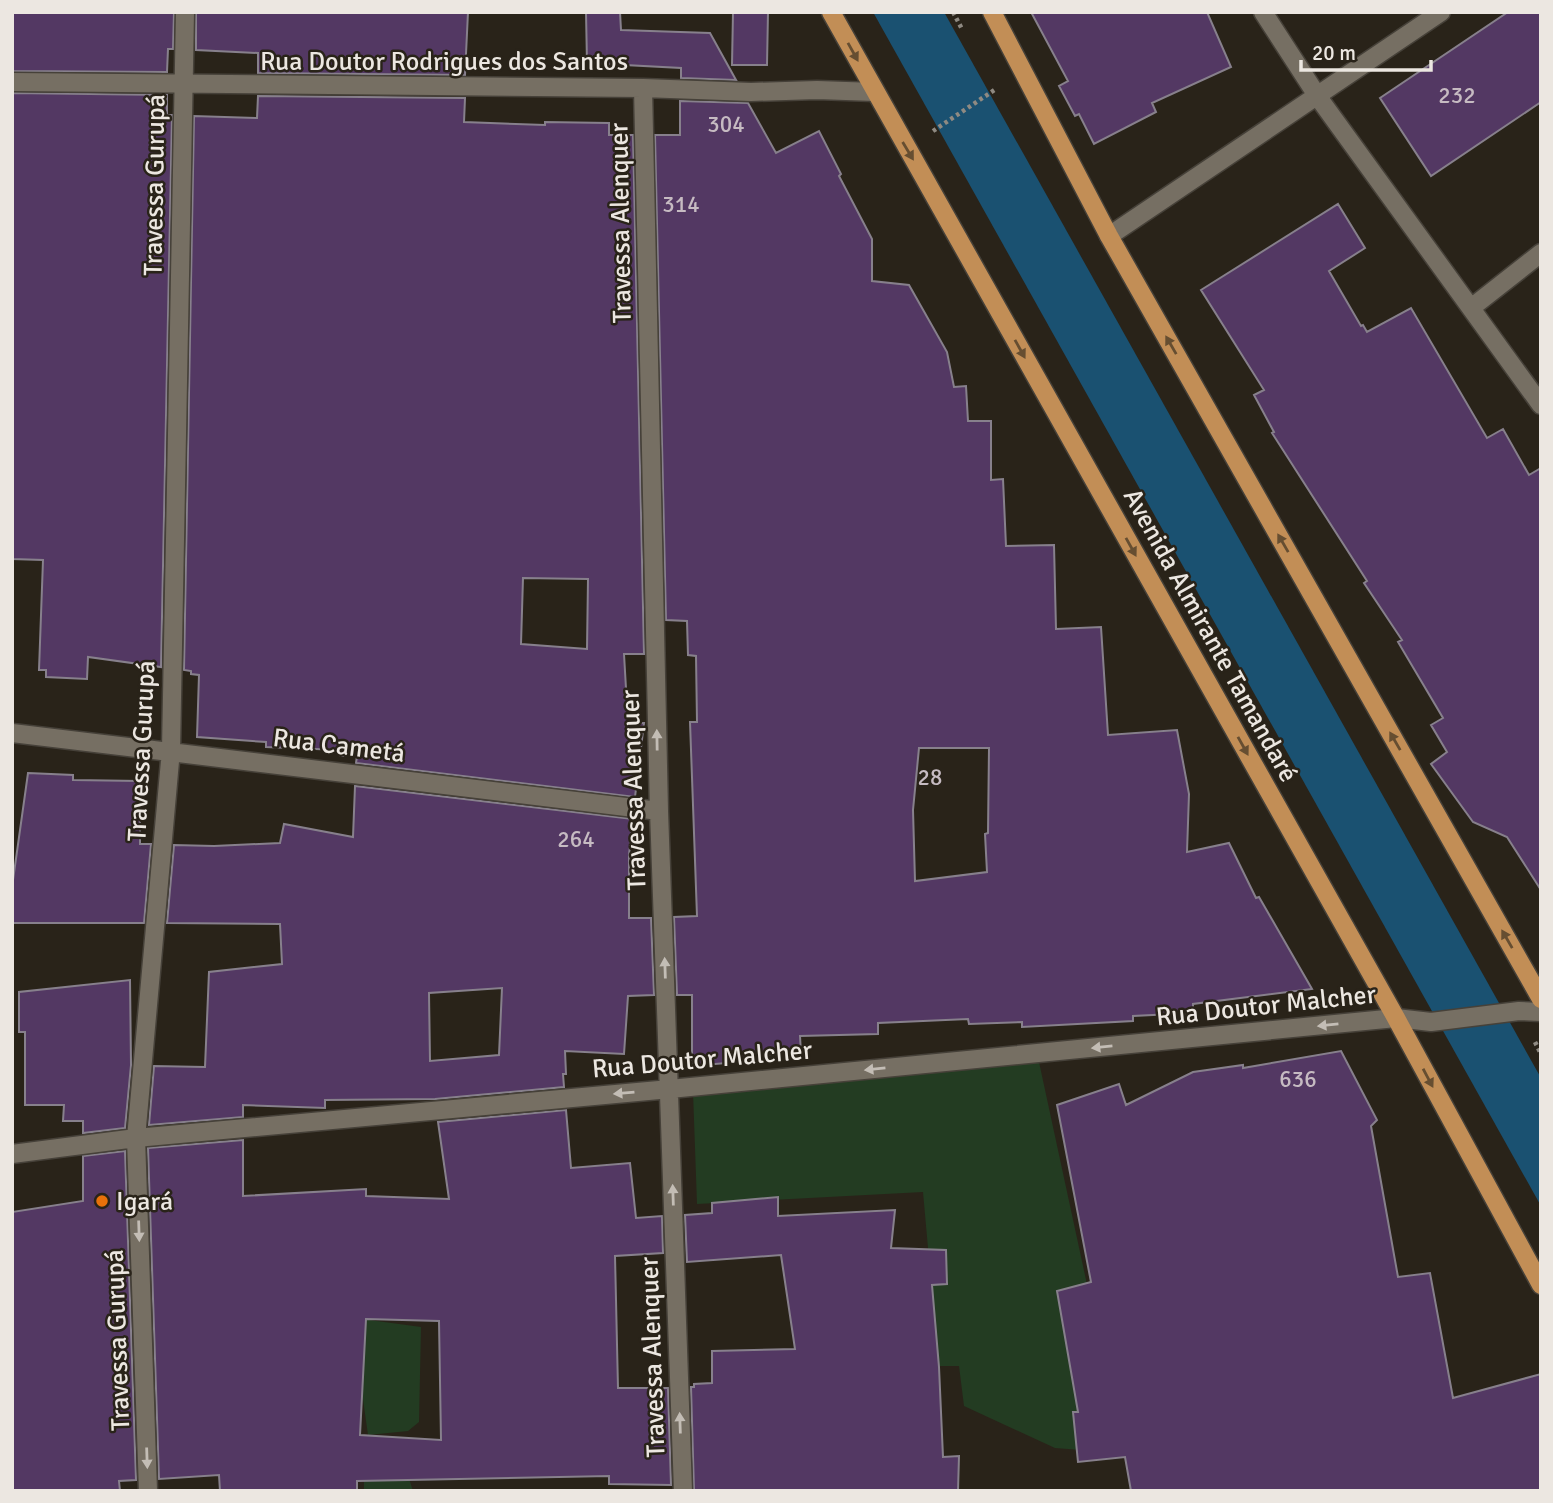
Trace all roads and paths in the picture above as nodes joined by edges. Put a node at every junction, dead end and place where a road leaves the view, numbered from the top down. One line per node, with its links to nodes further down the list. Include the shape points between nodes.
1 (185, 12): 7 (street, Travessa Gurupá)
2 (831, 12): 10 (main road, Avenida Almirante Tamandaré, one-way to 10)
3 (992, 12): 13 (main road)
4 (1263, 12): 11 (street)
5 (1441, 12): 11 (street)
6 (12, 82): 7 (street, Rua Doutor Rodrigues dos Santos)
7 (182, 85): 8 (street, Rua Doutor Rodrigues dos Santos); 18 (street, Travessa Gurupá)
8 (643, 88): 10 (street, Rua Doutor Rodrigues dos Santos); 19 (street, Travessa Alenquer, one-way to 8)
9 (996, 89): 12 (path)
10 (875, 92): 22 (main road, Avenida Almirante Tamandaré, one-way to 22)
11 (1318, 97): 13 (street); 15 (street)
12 (928, 134)
13 (1109, 236): 20 (main road, one-way to 13)
14 (1541, 253): 15 (street)
15 (1471, 308): 16 (street)
16 (1541, 405)
17 (12, 733): 18 (street, Rua Cametá)
18 (171, 750): 19 (street, Rua Cametá); 26 (street, Travessa Gurupá)
19 (659, 811): 25 (street, Travessa Alenquer, one-way to 19)
20 (1541, 999)
21 (1541, 1012): 22 (street, Rua Doutor Malcher, via 1431,1022)
22 (1396, 1018): 25 (street, Rua Doutor Malcher, one-way to 25); 28 (main road, Avenida Almirante Tamandaré, one-way to 28)
23 (1534, 1042): 24 (path)
24 (1541, 1054)
25 (670, 1089): 26 (street, Rua Doutor Malcher, one-way to 26); 30 (street, Travessa Alenquer, one-way to 25)
26 (136, 1138): 27 (street, Rua Doutor Malcher); 29 (street, Travessa Gurupá, one-way to 29)
27 (12, 1154)
28 (1541, 1285)
29 (148, 1491)
30 (683, 1491)

